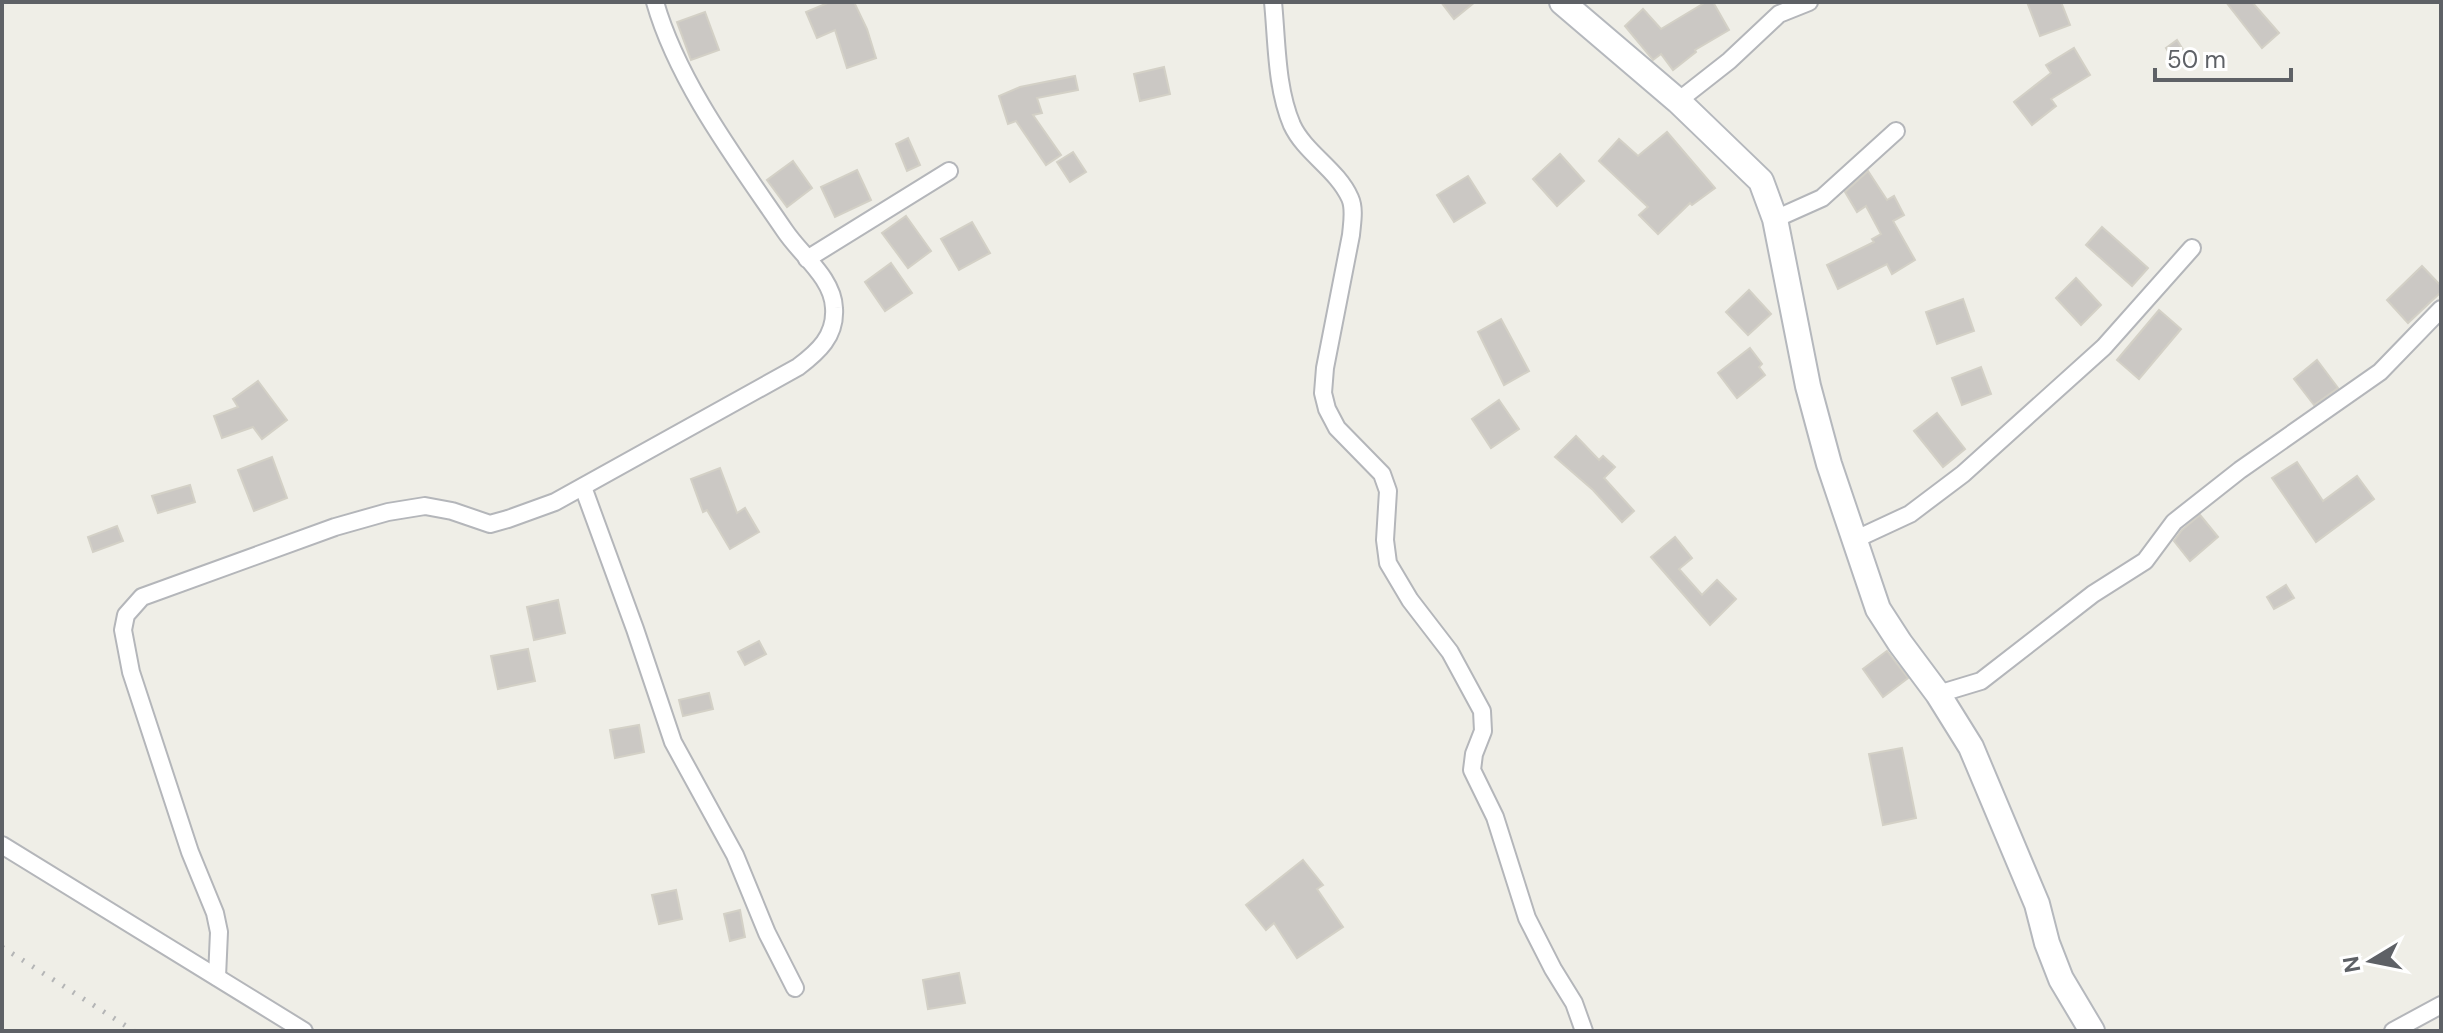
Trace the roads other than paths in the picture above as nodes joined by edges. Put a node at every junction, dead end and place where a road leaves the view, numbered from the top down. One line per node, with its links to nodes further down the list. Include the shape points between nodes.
1 (655, 2): 10 (street, via 662,28 711,122)
2 (1273, 2): 20 (street, via 1282,91 1291,122 1300,141 1350,198 1353,214 1325,368 1327,409 1337,428 1382,474 1388,491 1388,563 1450,652 1482,711 1474,776 1495,817 1527,918)
3 (1562, 2): 5 (street)
4 (1809, 2): 5 (street, via 1779,14)
5 (1678, 101): 8 (street, via 1761,181)
6 (1896, 131): 8 (street, via 1822,198)
7 (949, 171): 10 (street)
8 (1775, 219): 13 (street, via 1808,386)
9 (2192, 248): 13 (street, via 2104,347 1963,474 1910,514)
10 (807, 259): 12 (street, via 828,285 834,307 828,341 818,352)
11 (2441, 309): 14 (street, via 2380,372 2174,522 2145,561 2093,594 1981,681)
12 (583, 487): 16 (street, via 490,524 425,506 388,512 142,597 133,605 123,630 131,672 215,913); 17 (street, via 673,742 740,864)
13 (1854, 540): 14 (street, via 1878,609)
14 (1938, 694): 21 (street, via 1971,747 2037,904 2061,979)
15 (2, 845): 16 (street)
16 (217, 977): 19 (street)
17 (795, 988)
18 (2441, 1005): 22 (street)
19 (304, 1031)
20 (1584, 1031)
21 (2092, 1031)
22 (2393, 1031)

